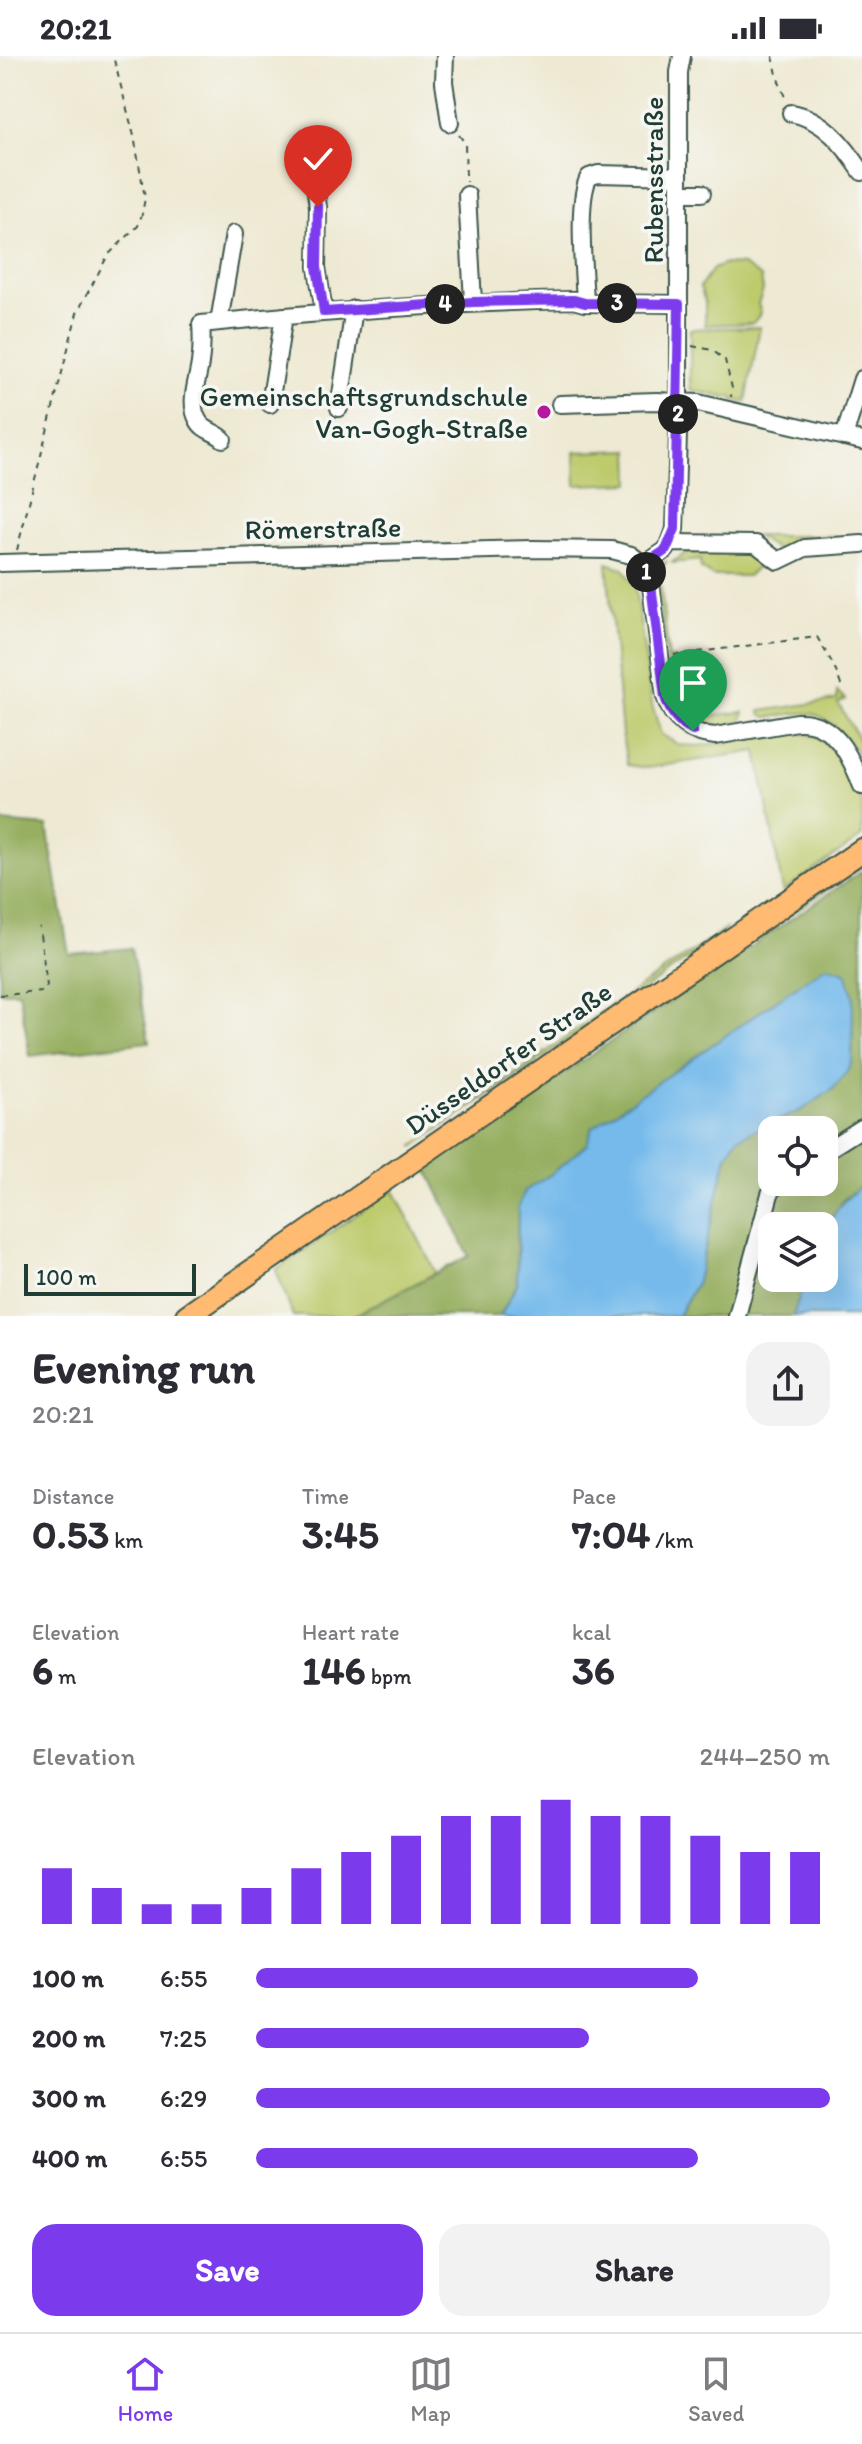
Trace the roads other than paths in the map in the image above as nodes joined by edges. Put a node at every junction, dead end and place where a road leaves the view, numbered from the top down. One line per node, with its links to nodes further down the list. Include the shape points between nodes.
1 (445, 56): 4 (street)
2 (682, 56): 7 (street, Rubensstraße)
3 (791, 113): 5 (street, via 807,115 844,145)
4 (450, 123)
5 (862, 172)
6 (314, 178): 15 (street)
7 (679, 185): 8 (street); 12 (street, via 589,177 583,205); 13 (street, Rubensstraße)
8 (702, 193)
9 (467, 195): 11 (street)
10 (234, 234): 17 (street)
11 (473, 302): 12 (street); 14 (street)
12 (585, 303): 13 (street)
13 (679, 304): 19 (street, Rubensstraße)
14 (354, 309): 15 (street); 22 (street)
15 (324, 312): 16 (street)
16 (284, 316): 17 (street); 20 (street)
17 (219, 322): 24 (street, via 201,324 194,391 198,421)
18 (862, 379): 23 (street)
19 (679, 402): 21 (street); 23 (street); 26 (street, Rubensstraße, via 675,529)
20 (270, 404)
21 (560, 404)
22 (339, 408)
23 (844, 437): 25 (street)
24 (223, 439)
25 (862, 441)
26 (670, 543): 27 (street, via 756,544 778,561 805,548); 29 (street)
27 (862, 544)
28 (7, 563): 29 (street, Römerstraße, via 532,549 612,550)
29 (644, 565): 30 (street, via 665,696 683,725 715,736 808,721 836,736)
30 (858, 769): 31 (street)
31 (862, 786)
32 (862, 850): 36 (main road, Düsseldorfer Straße)
33 (862, 1128): 34 (street)
34 (838, 1143)
35 (771, 1196): 37 (street)
36 (187, 1316)
37 (737, 1316)

